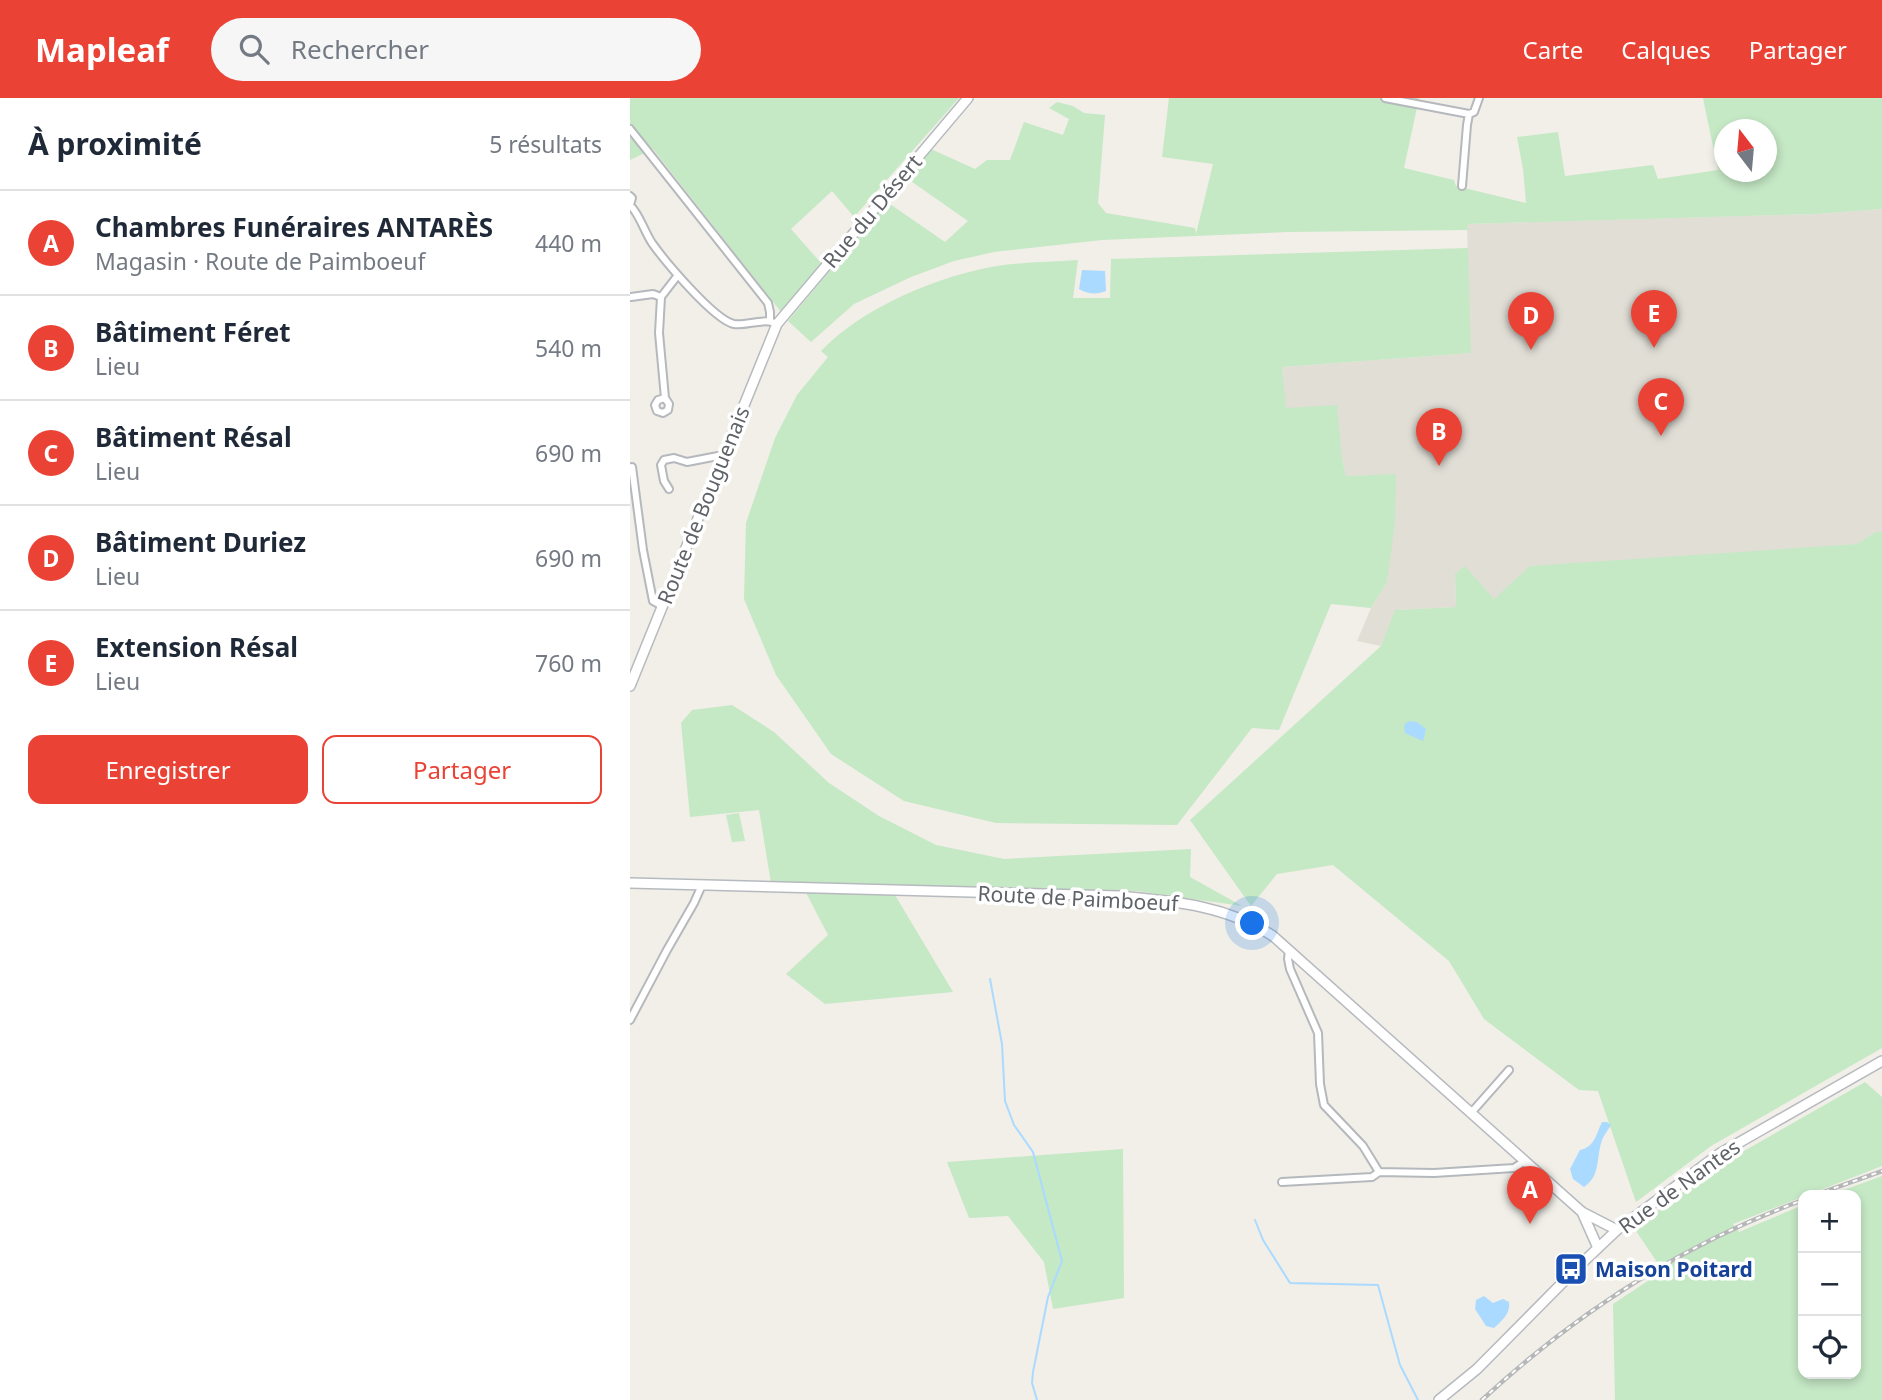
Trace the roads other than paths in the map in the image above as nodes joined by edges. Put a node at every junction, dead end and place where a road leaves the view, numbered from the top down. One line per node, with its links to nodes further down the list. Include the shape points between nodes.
1 (968, 98): 12 (street, Rue du Désert)
2 (1385, 98): 4 (street)
3 (1479, 98): 4 (street)
4 (1469, 114): 6 (street)
5 (630, 129): 12 (street, via 768,303)
6 (1462, 186)
7 (630, 196): 8 (street)
8 (630, 205): 9 (street)
9 (678, 275): 11 (street); 12 (street, via 726,321)
10 (631, 297): 11 (street)
11 (661, 297): 13 (street)
12 (773, 323): 14 (street, Route de Bouguenais)
13 (665, 398)
14 (723, 457): 16 (street, via 664,460 661,466); 17 (street, Route de Bouguenais)
15 (632, 467): 17 (street, via 653,601)
16 (669, 489)
17 (662, 606): 18 (street, Route de Bouguenais)
18 (630, 687)
19 (630, 883): 20 (street, Route de Paimboeuf)
20 (702, 885): 21 (street, Route de Paimboeuf, via 1180,901 1245,920); 22 (street)
21 (1289, 950): 25 (street, Route de Paimboeuf); 27 (street, via 1290,969 1318,1033 1324,1105 1363,1146)
22 (630, 1020)
23 (1882, 1061): 30 (street, Rue de Nantes, via 1719,1154)
24 (1509, 1070): 25 (street)
25 (1471, 1113): 26 (street, Route de Paimboeuf)
26 (1525, 1161): 27 (street, via 1501,1169); 29 (street, Route de Paimboeuf)
27 (1379, 1172): 28 (street, via 1372,1177)
28 (1282, 1182)
29 (1582, 1212): 30 (street, Route de Paimboeuf); 31 (street, Route de Paimboeuf)
30 (1618, 1230): 31 (street, Rue de Nantes)
31 (1598, 1248): 32 (street, Rue de Nantes, via 1477,1369)
32 (1439, 1400)

